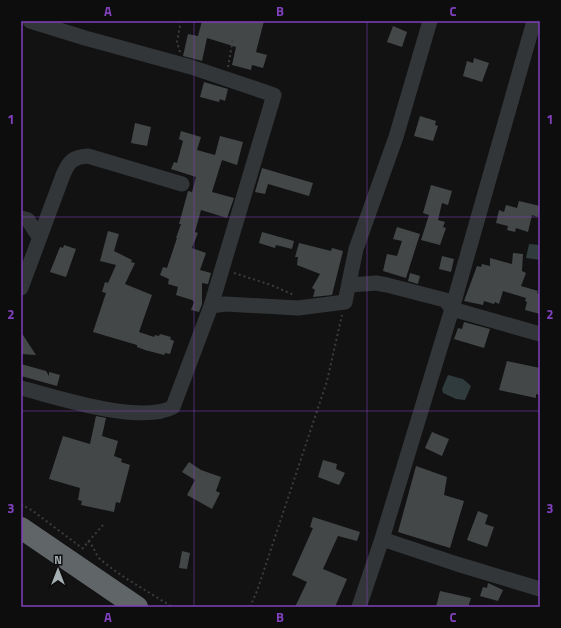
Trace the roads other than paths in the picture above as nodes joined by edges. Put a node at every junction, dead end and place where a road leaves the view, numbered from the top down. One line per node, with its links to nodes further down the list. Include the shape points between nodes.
1 (30, 21): 9 (street, via 274,95)
2 (430, 21): 7 (street, via 396,137 356,249)
3 (534, 21): 10 (street)
4 (182, 184): 6 (street, via 88,156 74,158 65,170)
5 (21, 218): 6 (street, via 28,220)
6 (38, 237): 8 (street)
7 (349, 285): 9 (street, via 345,302 298,308 225,304); 10 (street, via 387,285 445,300)
8 (21, 288)
9 (211, 306): 12 (street, via 177,399 173,407 165,411 138,413 89,405)
10 (452, 309): 11 (street); 14 (street)
11 (540, 334)
12 (21, 388)
13 (21, 528): 16 (highway, via 81,558)
14 (382, 539): 15 (street); 17 (street)
15 (540, 589)
16 (136, 607)
17 (359, 607)

